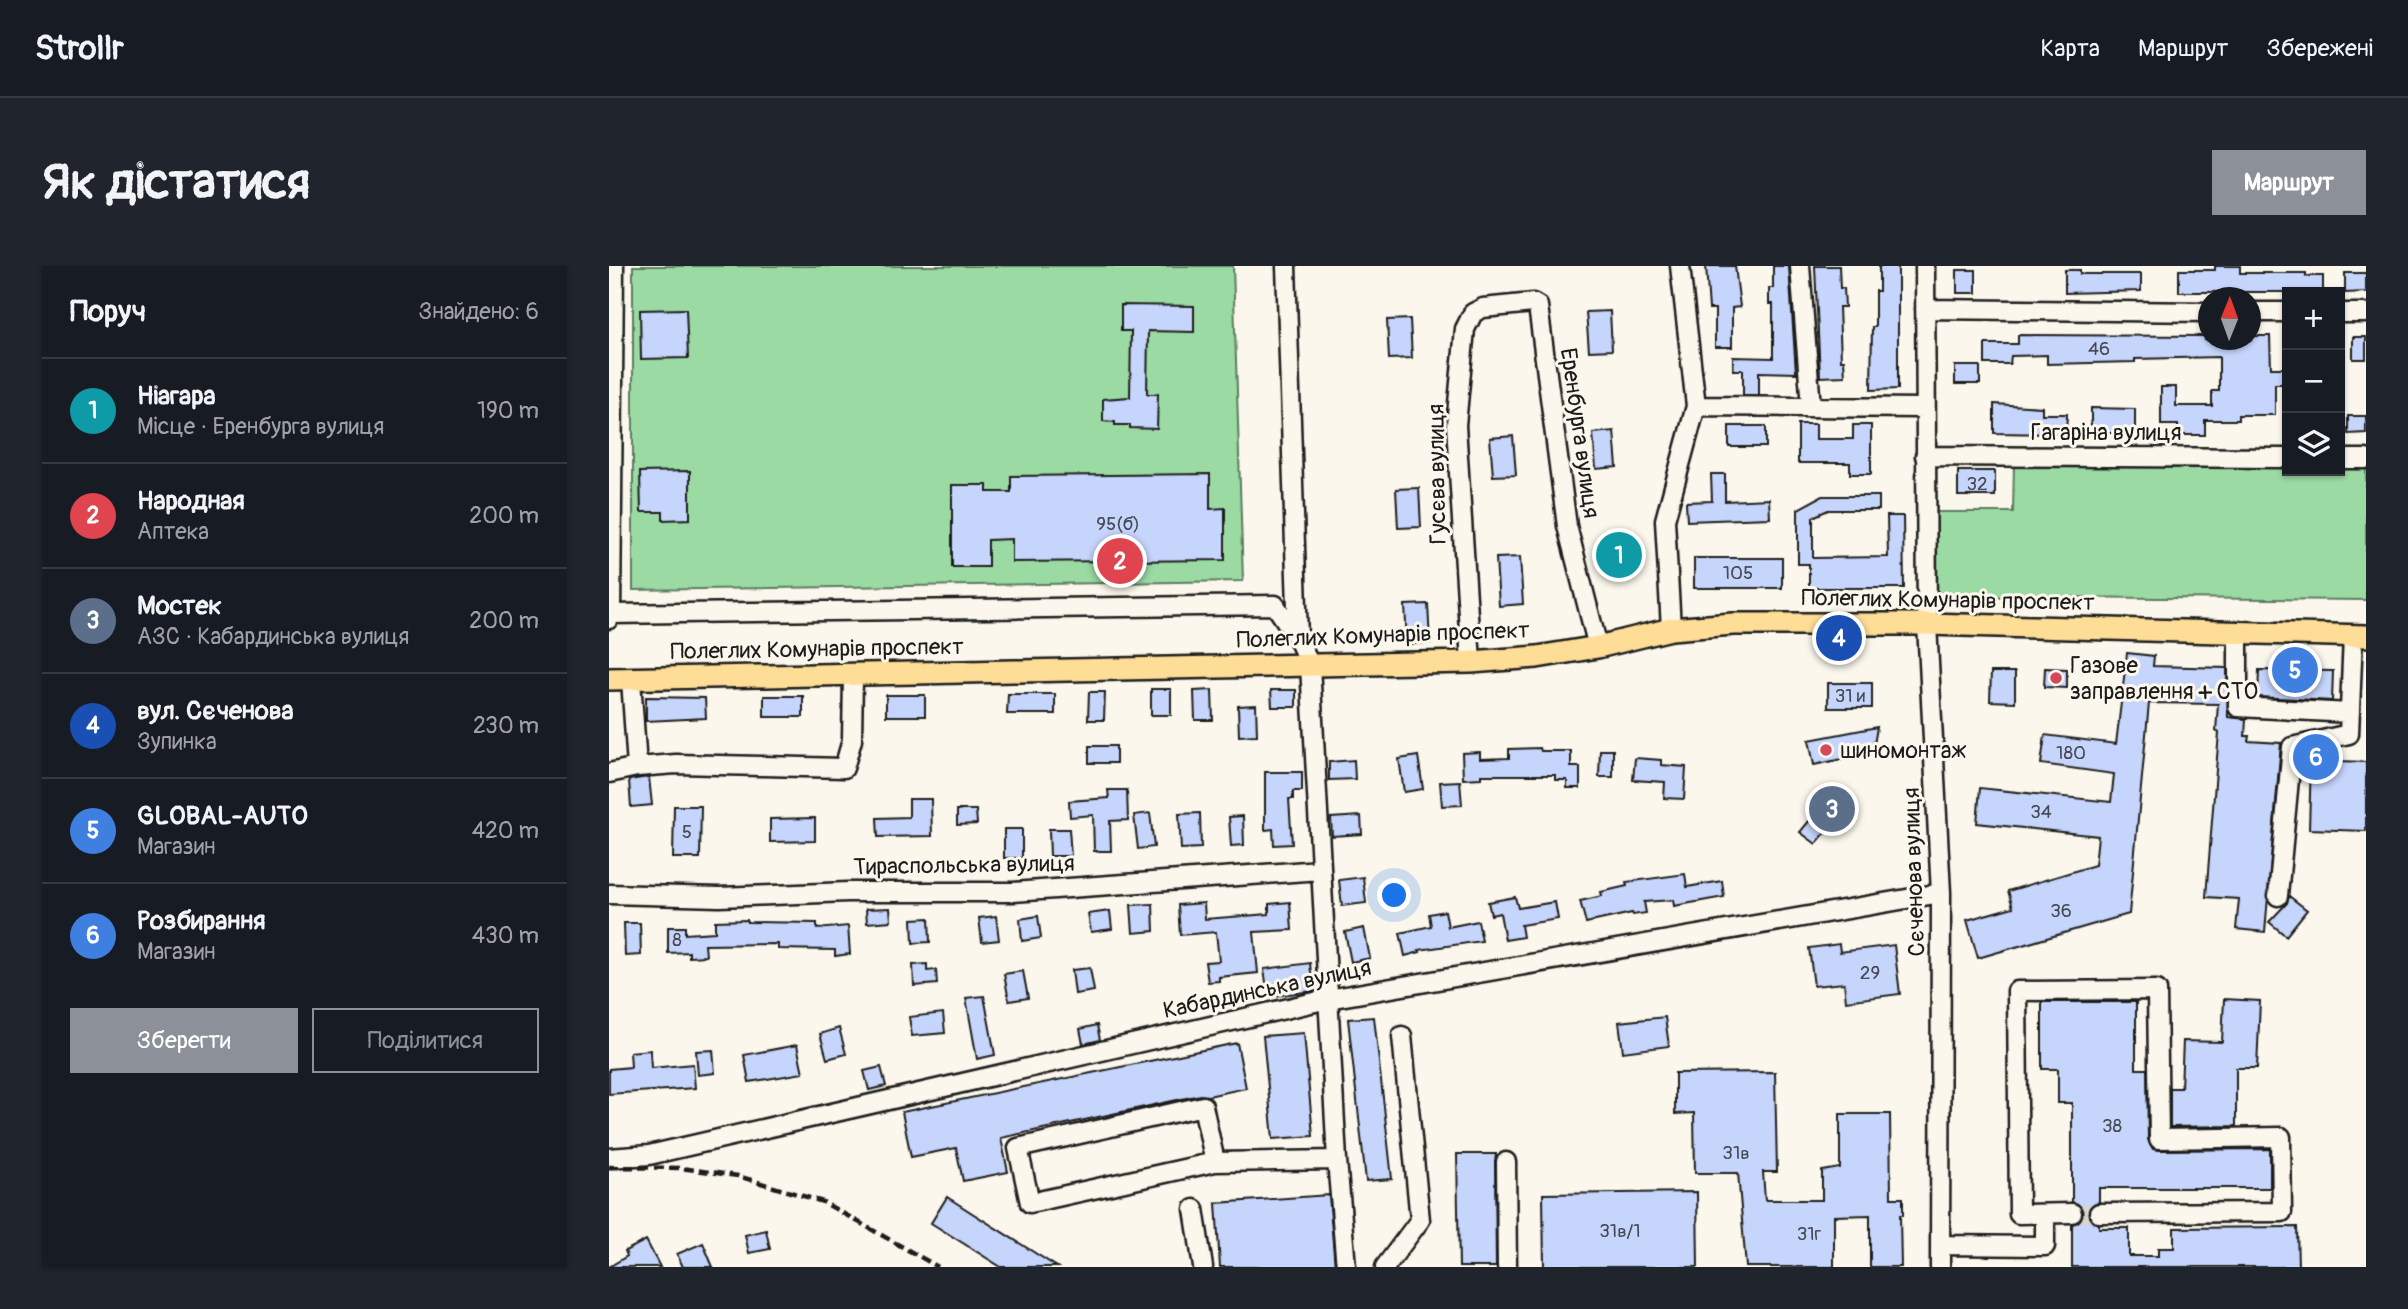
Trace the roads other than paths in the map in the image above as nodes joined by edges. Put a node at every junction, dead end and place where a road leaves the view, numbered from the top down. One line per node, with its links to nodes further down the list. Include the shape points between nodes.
1 (614, 266): 20 (street)
2 (1286, 266): 25 (street)
3 (1680, 266): 13 (street)
4 (1800, 266): 14 (street)
5 (1924, 266): 7 (street, Сєченова вулиця)
6 (1538, 306): 26 (street, Еренбурга вулиця, via 1567,526); 27 (street, Гусєва вулиця, via 1483,308 1473,313 1465,329 1456,425)
7 (1924, 309): 8 (street); 15 (street, Сєченова вулиця)
8 (2198, 312)
9 (2261, 312): 10 (street)
10 (2282, 312)
11 (2345, 313): 12 (street)
12 (2366, 313)
13 (1696, 406): 14 (street); 22 (street, via 1665,520)
14 (1811, 407): 15 (street)
15 (1925, 408): 16 (street, Сєченова вулиця)
16 (1925, 456): 17 (street, Гагаріна вулиця); 21 (street, Сєченова вулиця)
17 (2282, 458)
18 (2345, 459): 19 (street)
19 (2366, 459)
20 (610, 616): 25 (street, via 1275,605)
21 (1927, 624): 22 (main road, Полеглих Комунарів проспект, via 1733,624); 23 (main road, Полеглих Комунарів проспект); 36 (street, Сєченова вулиця)
22 (1671, 629): 26 (main road, Полеглих Комунарів проспект)
23 (2238, 632): 24 (main road, Полеглих Комунарів проспект); 32 (street, via 2238,707)
24 (2359, 636): 32 (street)
25 (1297, 639): 28 (street)
26 (1598, 648): 27 (main road, Полеглих Комунарів проспект)
27 (1471, 662): 28 (main road, Полеглих Комунарів проспект)
28 (1310, 665): 29 (main road, Полеглих Комунарів проспект); 35 (street)
29 (853, 676): 30 (main road, Полеглих Комунарів проспект); 33 (street, via 852,740 844,768)
30 (631, 678): 31 (main road, Полеглих Комунарів проспект); 33 (street)
31 (609, 679)
32 (2350, 713): 38 (street, via 2349,734 2292,747)
33 (637, 767): 34 (street)
34 (609, 773)
35 (1320, 870): 37 (street, Тираспольська вулиця, via 1013,891 719,897); 39 (street)
36 (1941, 893): 39 (street, Кабардинська вулиця); 49 (street, Сєченова вулиця)
37 (609, 894)
38 (2278, 896)
39 (1328, 999): 41 (street, Кабардинська вулиця, via 649,1156); 42 (street)
40 (1402, 1037): 52 (street, via 1420,1220)
41 (609, 1158)
42 (1337, 1160): 43 (street); 51 (street)
43 (1215, 1162): 43 (street, via 1030,1203 1018,1148 1203,1107)
44 (1506, 1162): 53 (street)
45 (1195, 1209): 50 (street)
46 (2071, 1213): 48 (street)
47 (2099, 1213): 48 (street, via 2282,1212 2281,1138 2159,1139 2157,990 2017,991 2019,1214)
48 (2045, 1214): 49 (street, via 2045,1246)
49 (1940, 1245): 54 (street, Сєченова вулиця)
50 (1203, 1267)
51 (1346, 1267)
52 (1385, 1267)
53 (1507, 1267)
54 (1940, 1267)

